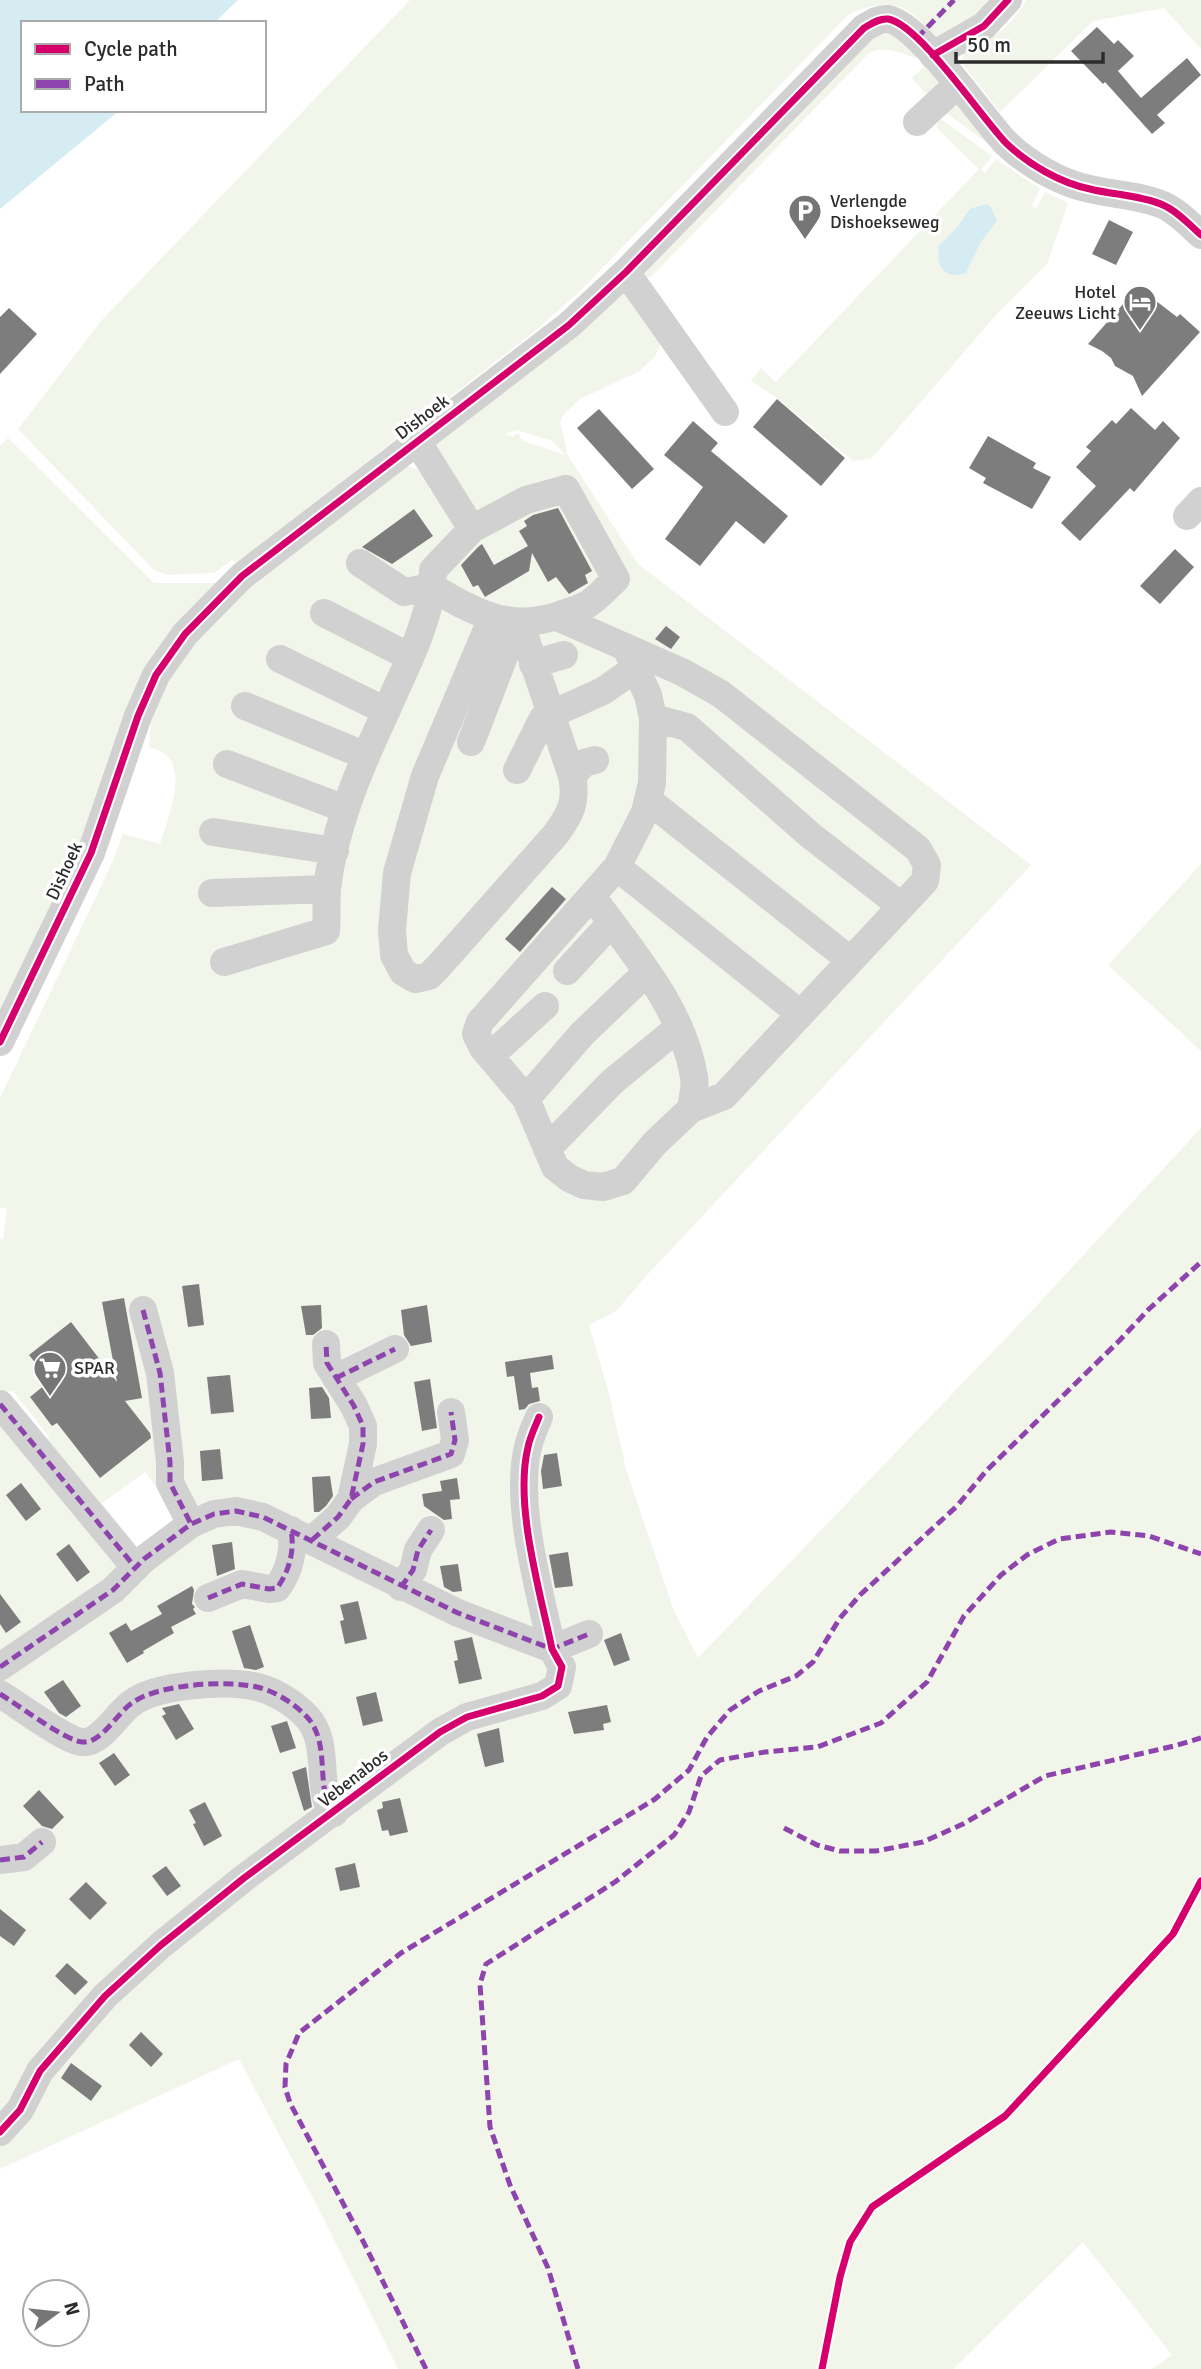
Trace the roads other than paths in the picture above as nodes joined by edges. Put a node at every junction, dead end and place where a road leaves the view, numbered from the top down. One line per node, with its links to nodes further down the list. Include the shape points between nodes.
1 (1008, 0): 2 (street, via 984,26)
2 (933, 55): 3 (street); 6 (street, Dishoek, via 888,19 864,28)
3 (957, 85): 4 (street); 5 (street, via 1009,145 1050,174 1087,189 1166,206)
4 (917, 122)
5 (1201, 235)
6 (626, 272): 7 (street); 8 (street, Dishoek, via 569,325)
7 (725, 412)
8 (417, 441): 9 (street); 45 (street, Dishoek, via 242,576 186,634 156,675 91,853)
9 (472, 529): 11 (street, via 433,570); 13 (street, via 526,500 566,489 616,579 588,604)
10 (360, 563): 11 (street, via 404,592)
11 (432, 587): 14 (street, via 454,601); 16 (street)
12 (324, 613): 16 (street)
13 (557, 617): 14 (street); 18 (street)
14 (505, 620): 19 (street, via 524,634); 22 (street, via 446,724 425,776 397,873 394,955 403,972 415,979 429,976 438,967 569,816 583,768); 24 (street)
15 (564, 655): 19 (street)
16 (410, 657): 21 (street)
17 (280, 659): 21 (street)
18 (631, 659): 22 (street, via 603,691); 23 (street); 36 (street, via 682,672 721,694 918,849 927,865 925,881)
19 (533, 664): 22 (street)
20 (245, 706): 25 (street)
21 (386, 711): 25 (street)
22 (551, 713): 27 (street, via 543,718)
23 (653, 718): 28 (street); 36 (street, via 687,727 810,835)
24 (471, 742)
25 (366, 756): 29 (street)
26 (227, 764): 29 (street)
27 (517, 770)
28 (648, 800): 32 (street); 38 (street)
29 (345, 809): 31 (street)
30 (213, 832): 31 (street)
31 (335, 851): 33 (street)
32 (617, 867): 35 (street); 43 (street)
33 (327, 889): 34 (street); 39 (street, via 326,931)
34 (212, 893)
35 (592, 896): 37 (street); 46 (street, via 480,1022 476,1034)
36 (901, 906): 38 (street)
37 (611, 923): 40 (street); 41 (street)
38 (850, 960): 43 (street)
39 (224, 962)
40 (567, 971)
41 (647, 972): 44 (street); 47 (street, via 582,1034)
42 (545, 1006): 46 (street)
43 (799, 1013): 48 (street, via 724,1096)
44 (679, 1027): 48 (street, via 695,1079); 49 (street, via 612,1082)
45 (0, 1042)
46 (490, 1056): 47 (street)
47 (526, 1099): 49 (street)
48 (691, 1109): 49 (street, via 623,1181 603,1187 569,1178 555,1167)
49 (547, 1149)
50 (142, 1310): 58 (street, via 160,1373 170,1483)
51 (326, 1344): 53 (street, via 327,1363)
52 (395, 1349): 53 (street)
53 (337, 1378): 57 (street, via 363,1426)
54 (0, 1404): 61 (street)
55 (451, 1412): 57 (street, via 455,1440 451,1454 374,1482)
56 (539, 1417): 65 (street, Vebenabos, via 523,1481)
57 (351, 1499): 60 (street, via 338,1517)
58 (191, 1524): 60 (street, via 236,1511 263,1517); 61 (street)
59 (431, 1530): 62 (street, via 418,1550 414,1570)
60 (302, 1535): 62 (street); 63 (street, via 276,1588 242,1584)
61 (135, 1567): 66 (street, via 113,1590)
62 (401, 1587): 65 (street)
63 (208, 1598)
64 (589, 1634): 65 (street)
65 (552, 1649): 68 (street, Vebenabos, via 562,1667 558,1686 542,1696 467,1717 440,1732)
66 (0, 1667)
67 (0, 1694): 68 (street, Vebenabos, via 68,1738 84,1743 98,1737 134,1701 164,1690 234,1683 259,1687 308,1717 319,1737 327,1801)
68 (334, 1813): 71 (street, Vebenabos, via 244,1878 105,1996 40,2071 20,2110)
69 (42, 1842): 70 (street, via 24,1857)
70 (0, 1860)
71 (0, 2132)

